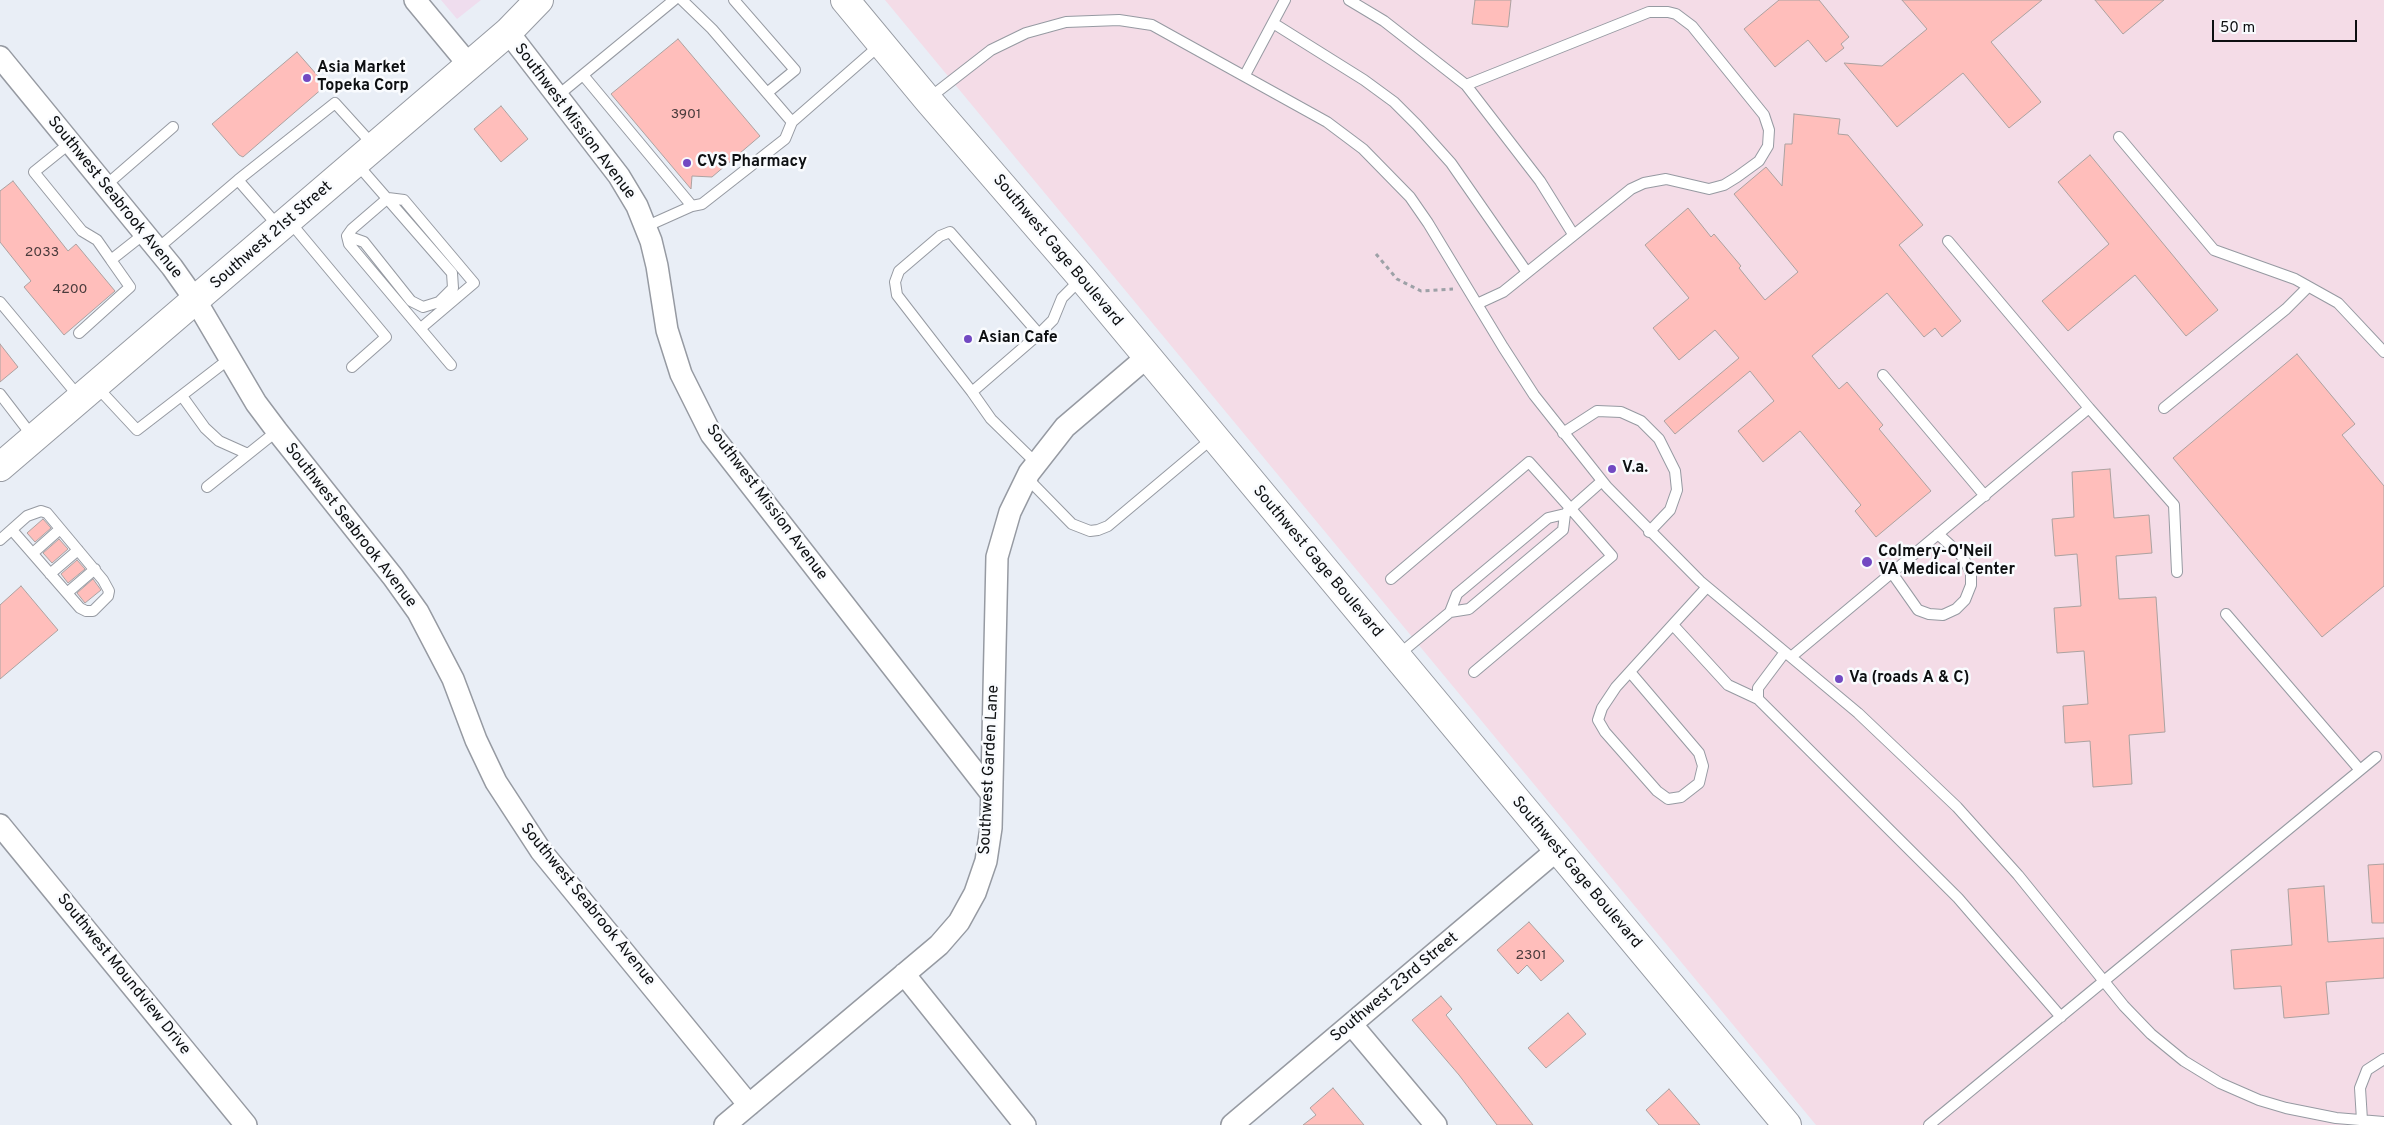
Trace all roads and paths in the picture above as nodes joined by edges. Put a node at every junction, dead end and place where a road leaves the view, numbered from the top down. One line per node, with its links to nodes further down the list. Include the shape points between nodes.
1 (415, 0): 13 (street)
2 (539, 0): 10 (main road, Southwest 21st Street)
3 (674, 0): 14 (lane)
4 (682, 0): 17 (lane, via 712,29)
5 (734, 0): 17 (lane, via 795,70)
6 (846, 0): 11 (main road, Southwest Gage Boulevard)
7 (1285, 0): 9 (lane)
8 (1350, 0): 16 (lane, via 1384,21)
9 (1273, 23): 15 (lane); 37 (lane, via 1364,80 1412,119 1451,163)
10 (508, 32): 13 (main road, Southwest 21st Street); 18 (street, Southwest Mission Avenue)
11 (881, 44): 19 (main road, Southwest Gage Boulevard); 20 (lane)
12 (0, 57): 23 (street, Southwest Seabrook Avenue)
13 (470, 65): 24 (main road, Southwest 21st Street)
14 (583, 75): 18 (lane); 28 (lane)
15 (1245, 76): 19 (lane, via 1152,25 1086,19 1046,26 1007,41 976,61); 39 (lane, via 1327,122 1390,174 1428,223)
16 (1466, 85): 31 (lane, via 1540,181); 31 (lane, via 1648,12 1668,12 1692,26 1764,114 1769,130 1768,146 1759,160 1724,185 1709,189 1666,180 1644,183 1631,189)
17 (767, 93): 20 (lane)
18 (556, 96): 30 (street, Southwest Mission Avenue, via 618,176 637,206)
19 (928, 100): 38 (main road, Southwest Gage Boulevard)
20 (792, 122): 28 (lane, via 785,139 702,204)
21 (173, 127): 26 (lane)
22 (2119, 137): 40 (lane, via 2214,250 2296,279)
23 (70, 143): 26 (street, Southwest Seabrook Avenue); 36 (lane, via 34,172 82,231 97,240)
24 (366, 155): 25 (lane, via 335,103); 27 (lane); 29 (main road, Southwest 21st Street)
25 (238, 180): 29 (lane); 34 (lane)
26 (105, 186): 34 (street, Southwest Seabrook Avenue)
27 (388, 198): 32 (lane); 32 (lane, via 452,273 453,288 439,302 423,307 411,301 364,242); 44 (lane, via 404,200 474,283)
28 (692, 206): 30 (lane)
29 (285, 225): 41 (main road, Southwest 21st Street); 51 (lane, via 386,337)
30 (645, 227): 94 (street, Southwest Mission Avenue, via 658,266 662,307 670,339 690,394 711,434)
31 (1573, 234): 37 (lane)
32 (348, 236): 44 (lane, via 349,244)
33 (1948, 241): 57 (lane)
34 (150, 242): 36 (lane); 41 (street, Southwest Seabrook Avenue)
35 (1376, 254): 39 (path, via 1397,279 1421,291 1450,290)
36 (111, 260): 45 (lane, via 130,287)
37 (1526, 271): 43 (lane, via 1503,292)
38 (1082, 278): 46 (lane, via 1062,298 1053,320); 48 (main road, Southwest Gage Boulevard)
39 (1465, 284): 43 (lane)
40 (2308, 287): 47 (lane, via 2338,304); 58 (lane, via 2286,309)
41 (196, 301): 49 (street, Southwest Seabrook Avenue); 53 (main road, Southwest 21st Street)
42 (0, 302): 53 (lane)
43 (1477, 304): 60 (lane, via 1534,395)
44 (421, 328): 50 (lane)
45 (79, 333)
46 (1039, 334): 54 (lane); 54 (lane, via 950,232 899,271 895,282 897,295)
47 (2384, 352)
48 (1147, 356): 61 (main road, Southwest Gage Boulevard); 65 (street, Southwest Garden Lane, via 1065,428)
49 (230, 359): 56 (lane); 59 (street, Southwest Seabrook Avenue)
50 (451, 365)
51 (352, 366)
52 (1883, 375): 68 (lane)
53 (88, 392): 56 (lane, via 137,430); 62 (main road, Southwest 21st Street)
54 (972, 392): 65 (lane)
55 (0, 394): 62 (lane)
56 (182, 396): 63 (lane, via 219,442)
57 (2089, 408): 68 (lane); 78 (lane, via 2174,505)
58 (2164, 408)
59 (276, 431): 63 (lane); 102 (street, Southwest Seabrook Avenue, via 418,612 453,679 496,782 541,851)
60 (1563, 433): 66 (lane); 72 (lane, via 1597,411 1621,412 1641,421 1659,439 1675,472 1677,490 1670,510)
61 (1214, 437): 65 (lane, via 1108,526 1098,530 1090,531 1072,524); 88 (main road, Southwest Gage Boulevard)
62 (34, 438): 64 (main road, Southwest 21st Street)
63 (248, 454): 67 (lane)
64 (0, 467)
65 (1032, 470): 94 (street, Southwest Garden Lane, via 1010,512 997,557)
66 (1602, 481): 69 (lane); 72 (lane)
67 (207, 487)
68 (1985, 496): 73 (lane)
69 (1568, 511): 81 (lane, via 1529,462); 84 (lane, via 1548,518 1457,594); 84 (lane, via 1563,530 1469,609); 89 (lane, via 1612,556)
70 (60, 529): 71 (lane, via 47,513 41,511 27,516); 75 (lane); 76 (lane)
71 (12, 530): 74 (lane); 76 (lane)
72 (1649, 532): 82 (lane)
73 (1938, 534): 79 (lane); 79 (lane, via 1963,557 1971,573 1971,586 1965,600 1956,609 1943,614 1918,610)
74 (0, 540)
75 (78, 550): 77 (lane); 80 (lane)
76 (32, 554): 80 (lane)
77 (94, 569): 83 (lane); 83 (lane, via 109,591 93,611 80,608)
78 (2177, 572)
79 (1892, 573): 87 (lane)
80 (50, 574): 83 (lane)
81 (1391, 579)
82 (1707, 587): 86 (lane); 87 (lane)
83 (67, 593)
84 (1450, 612): 88 (lane)
85 (2226, 614): 93 (lane)
86 (1673, 624): 90 (lane); 91 (lane, via 1728,685)
87 (1788, 655): 91 (lane, via 1758,688); 98 (lane, via 1879,731 1957,807 2018,875)
88 (1396, 656): 96 (main road, Southwest Gage Boulevard)
89 (1474, 672)
90 (1630, 672): 90 (lane, via 1602,708 1598,720 1656,791 1668,799 1681,797 1699,782 1703,766 1699,753)
91 (1758, 700): 99 (lane, via 1958,898)
92 (2376, 757): 93 (lane)
93 (2360, 770): 98 (lane)
94 (991, 792): 97 (street, Southwest Garden Lane, via 991,828 986,861 976,893 959,922 939,945)
95 (0, 825): 105 (street, Southwest Moundview Drive)
96 (1557, 850): 100 (street, Southwest 23rd Street); 110 (main road, Southwest Gage Boulevard)
97 (904, 974): 102 (street, Southwest Garden Lane); 107 (street)
98 (2104, 981): 99 (lane); 103 (lane, via 2151,1034 2220,1083 2286,1108)
99 (2061, 1016): 111 (lane)
100 (1352, 1025): 108 (street, Southwest 23rd Street); 109 (street)
101 (2384, 1059): 103 (lane, via 2367,1070 2360,1088)
102 (749, 1104): 106 (street, Southwest Garden Lane)
103 (2362, 1120): 104 (lane)
104 (2384, 1122)
105 (246, 1125)
106 (725, 1125)
107 (1026, 1125)
108 (1232, 1125)
109 (1436, 1125)
110 (1787, 1125)
111 (1929, 1125)

